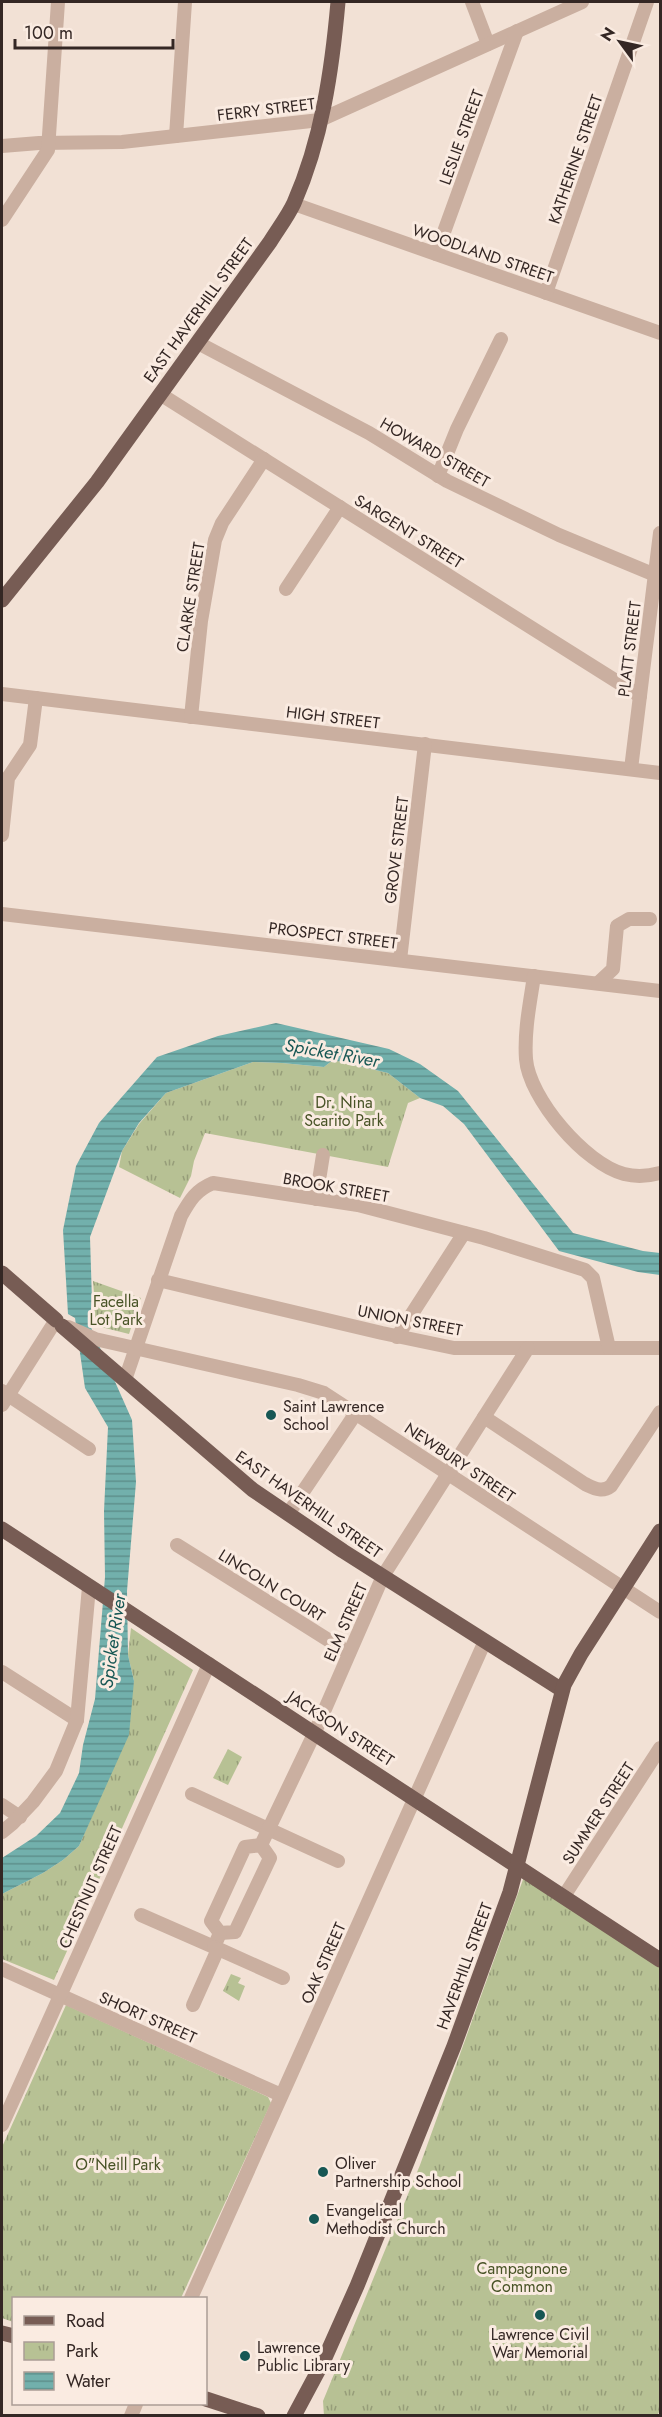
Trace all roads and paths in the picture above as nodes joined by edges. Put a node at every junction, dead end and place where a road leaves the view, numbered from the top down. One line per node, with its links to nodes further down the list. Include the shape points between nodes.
1 (57, 2): 11 (street)
2 (185, 2): 10 (street)
3 (338, 2): 9 (main road, EAST HAVERHILL STREET)
4 (472, 2): 8 (street)
5 (582, 2): 7 (street, FERRY STREET)
6 (647, 2): 16 (street, KATHERINE STREET)
7 (516, 30): 8 (street, FERRY STREET); 15 (street, LESLIE STREET)
8 (488, 44): 9 (street, FERRY STREET)
9 (320, 120): 10 (street, FERRY STREET); 13 (main road, EAST HAVERHILL STREET)
10 (176, 136): 11 (street, FERRY STREET, via 122,142)
11 (49, 143): 12 (street, FERRY STREET); 14 (street)
12 (2, 146)
13 (294, 204): 15 (street, WOODLAND STREET); 19 (main road, EAST HAVERHILL STREET)
14 (2, 220)
15 (436, 254): 16 (street, WOODLAND STREET)
16 (546, 293): 17 (street, WOODLAND STREET)
17 (660, 333)
18 (501, 339): 22 (street)
19 (198, 343): 20 (main road, EAST HAVERHILL STREET); 22 (street, HOWARD STREET, via 369,433)
20 (160, 394): 21 (street, SARGENT STREET); 27 (main road, EAST HAVERHILL STREET, via 97,482)
21 (264, 459): 23 (street, SARGENT STREET); 31 (street, CLARKE STREET, via 214,540)
22 (438, 476): 25 (street, HOWARD STREET, via 559,535)
23 (340, 507): 26 (street); 29 (street, SARGENT STREET)
24 (660, 533): 25 (street, PLATT STREET)
25 (658, 576): 29 (street, PLATT STREET)
26 (286, 589)
27 (2, 600)
28 (2, 694): 30 (street, HIGH STREET)
29 (640, 696): 33 (street, PLATT STREET)
30 (36, 698): 31 (street, HIGH STREET); 35 (street, via 32,740 8,778)
31 (191, 717): 32 (street, HIGH STREET)
32 (425, 744): 33 (street, HIGH STREET); 38 (street, GROVE STREET)
33 (631, 769): 34 (street, HIGH STREET)
34 (660, 773)
35 (2, 835)
36 (2, 914): 38 (street, PROSPECT STREET)
37 (650, 919): 40 (street, via 629,919 617,926 613,969)
38 (400, 960): 39 (street, PROSPECT STREET)
39 (534, 976): 40 (street, PROSPECT STREET); 43 (street, via 526,1029 526,1059 533,1087 577,1143 607,1166 624,1174 647,1177)
40 (598, 984): 41 (street, PROSPECT STREET)
41 (660, 991)
42 (323, 1155): 44 (street)
43 (660, 1173)
44 (316, 1199): 45 (street, BROOK STREET, via 358,1205); 47 (street, BROOK STREET, via 213,1183 200,1188 181,1216)
45 (464, 1233): 49 (street); 52 (street, BROOK STREET, via 585,1270 592,1278)
46 (2, 1273): 48 (main road, EAST HAVERHILL STREET)
47 (159, 1280): 49 (street, UNION STREET); 50 (street, BROOK STREET)
48 (60, 1324): 50 (street, NEWBURY STREET, via 95,1339); 54 (main road, EAST HAVERHILL STREET); 55 (street)
49 (397, 1337): 51 (street, UNION STREET, via 454,1348)
50 (131, 1346): 54 (street, BROOK STREET); 57 (street, NEWBURY STREET, via 298,1385 324,1393)
51 (528, 1348): 52 (street, UNION STREET); 58 (street, ELM STREET)
52 (609, 1348): 53 (street, UNION STREET)
53 (660, 1348)
54 (121, 1377): 61 (main road, EAST HAVERHILL STREET, via 240,1481)
55 (4, 1397): 59 (street)
56 (660, 1412): 58 (street, via 607,1490 585,1484)
57 (356, 1413): 60 (street, NEWBURY STREET); 61 (street)
58 (484, 1417): 60 (street, ELM STREET)
59 (89, 1449)
60 (448, 1474): 65 (street, ELM STREET); 66 (street, NEWBURY STREET)
61 (288, 1514): 65 (main road, EAST HAVERHILL STREET)
62 (2, 1529): 67 (main road, JACKSON STREET)
63 (660, 1531): 66 (main road, HAVERHILL STREET)
64 (177, 1545): 70 (street, LINCOLN COURT)
65 (383, 1576): 69 (main road, EAST HAVERHILL STREET); 70 (street, ELM STREET)
66 (624, 1588): 68 (street, NEWBURY STREET); 73 (main road, HAVERHILL STREET)
67 (92, 1589): 71 (main road, JACKSON STREET); 74 (street)
68 (660, 1612)
69 (485, 1641): 73 (main road, EAST HAVERHILL STREET); 78 (street, OAK STREET)
70 (350, 1653): 75 (street, ELM STREET)
71 (209, 1664): 75 (main road, JACKSON STREET); 93 (street, CHESTNUT STREET)
72 (2, 1672): 74 (street)
73 (562, 1690): 85 (main road, HAVERHILL STREET)
74 (77, 1720): 80 (street, via 56,1771)
75 (315, 1732): 78 (main road, JACKSON STREET); 81 (street, ELM STREET)
76 (660, 1748): 86 (street, SUMMER STREET)
77 (192, 1794): 81 (street)
78 (416, 1798): 85 (main road, JACKSON STREET); 95 (street, OAK STREET)
79 (2, 1805): 80 (street)
80 (20, 1817): 82 (street)
81 (268, 1828): 83 (street, ELM STREET); 84 (street)
82 (2, 1832)
83 (261, 1845): 88 (street, via 245,1847 211,1921); 88 (street, via 270,1858 235,1932)
84 (338, 1861)
85 (517, 1865): 86 (main road, JACKSON STREET); 100 (main road, HAVERHILL STREET, via 454,2046 357,2286)
86 (564, 1896): 90 (main road, JACKSON STREET)
87 (141, 1915): 89 (street)
88 (220, 1933): 89 (street)
89 (216, 1948): 92 (street); 94 (street)
90 (660, 1960)
91 (2, 1969): 93 (street, SHORT STREET)
92 (283, 1978)
93 (59, 1995): 95 (street, SHORT STREET); 96 (street, CHESTNUT STREET)
94 (193, 2005)
95 (281, 2095): 97 (street, OAK STREET)
96 (2, 2125)
97 (191, 2297)
98 (207, 2399): 99 (main road)
99 (258, 2415)
100 (294, 2415)

